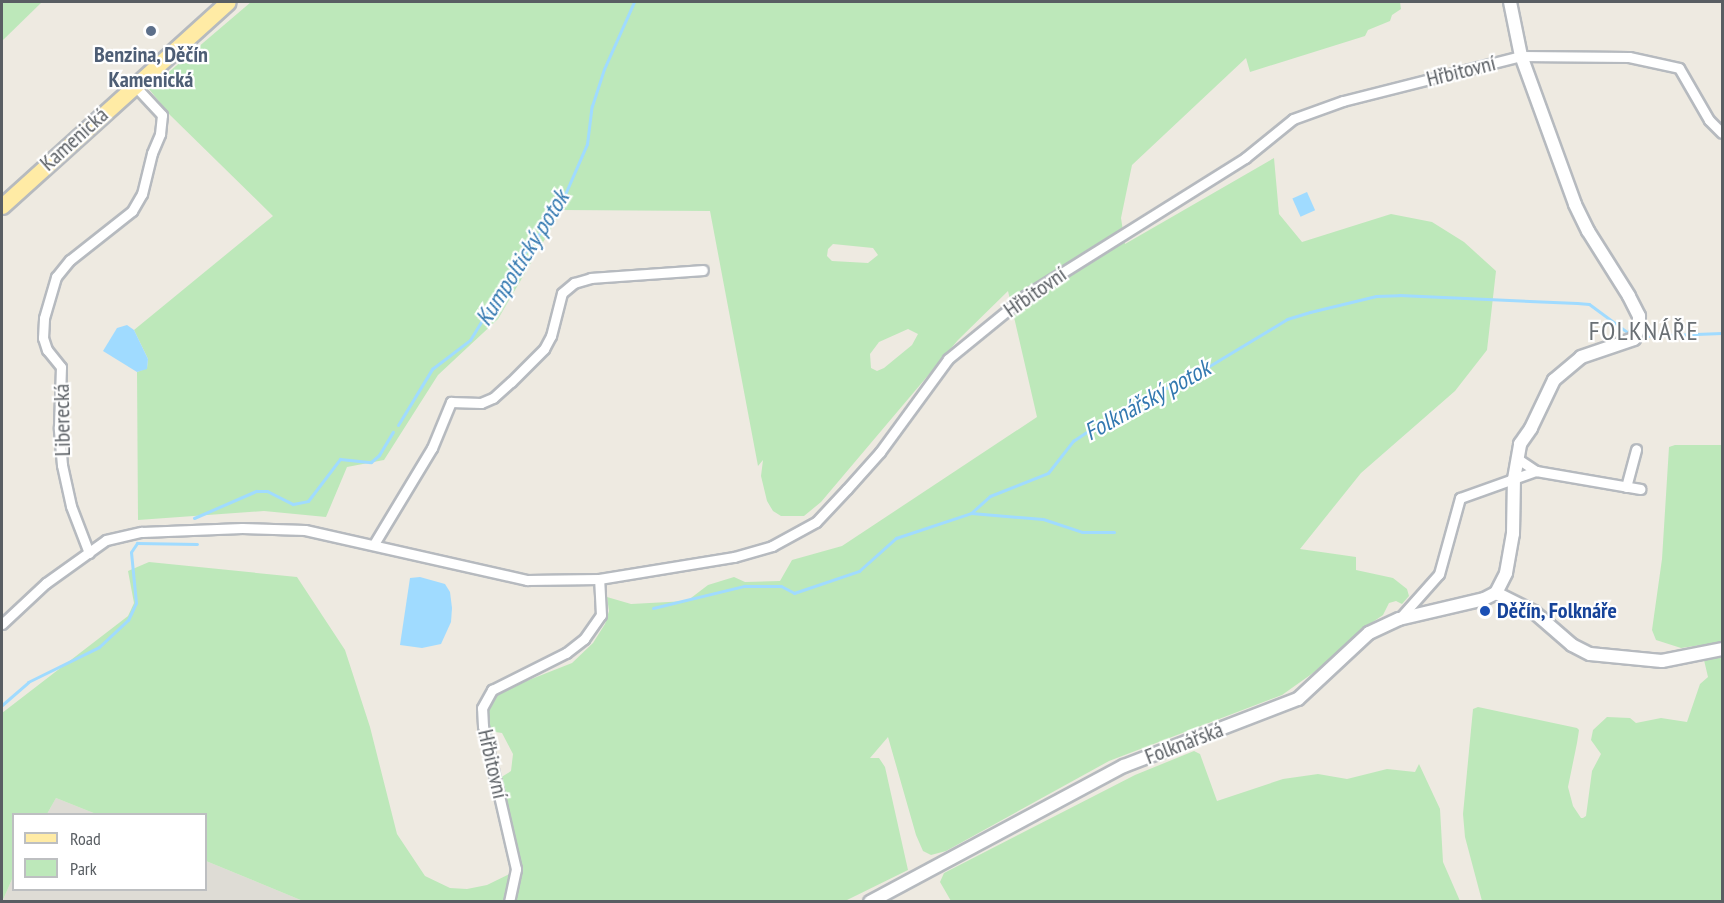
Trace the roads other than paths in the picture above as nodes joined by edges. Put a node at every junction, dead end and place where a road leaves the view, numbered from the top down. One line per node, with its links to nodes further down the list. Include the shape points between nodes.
1 (228, 2): 4 (main road, Kamenická)
2 (1510, 2): 3 (street)
3 (1521, 56): 5 (street, Hřbitovní, via 1629,57 1678,68 1709,120); 9 (street, via 1575,204 1629,296 1639,316 1639,327 1634,339 1581,357 1554,380 1532,428 1520,444); 16 (street, Hřbitovní, via 1343,101 1293,119 1245,158 1025,296 948,359 880,452 816,522 772,546 734,557)
4 (134, 85): 6 (main road, Kamenická); 15 (street, Liberecká, via 162,115 142,194 132,211 70,260 56,278 44,318 47,350 61,367 62,465 71,506)
5 (1722, 133)
6 (2, 206)
7 (703, 270): 14 (street, via 591,278 573,283 562,293 544,349 511,382 481,403 451,402 432,448)
8 (1636, 449): 12 (street)
9 (1518, 459): 10 (street); 11 (street)
10 (1536, 471): 11 (street); 12 (street)
11 (1514, 479): 17 (street, via 1513,534 1506,573); 18 (street, via 1460,498 1439,574)
12 (1626, 487): 13 (street)
13 (1640, 489)
14 (374, 544): 15 (street, Hřbitovní, via 305,530 242,528 142,532 106,540); 16 (street, Hřbitovní, via 527,580)
15 (89, 552): 19 (street, via 32,595)
16 (599, 579): 21 (street, Hřbitovní, via 601,615 584,639 566,653 492,690 482,708 516,869)
17 (1496, 593): 18 (street, Folknářská); 20 (street, via 1534,612 1572,645 1590,654 1662,661)
18 (1399, 619): 22 (street, Folknářská, via 1369,633 1299,699 1124,766)
19 (2, 624)
20 (1722, 649)
21 (509, 902)
22 (870, 902)

